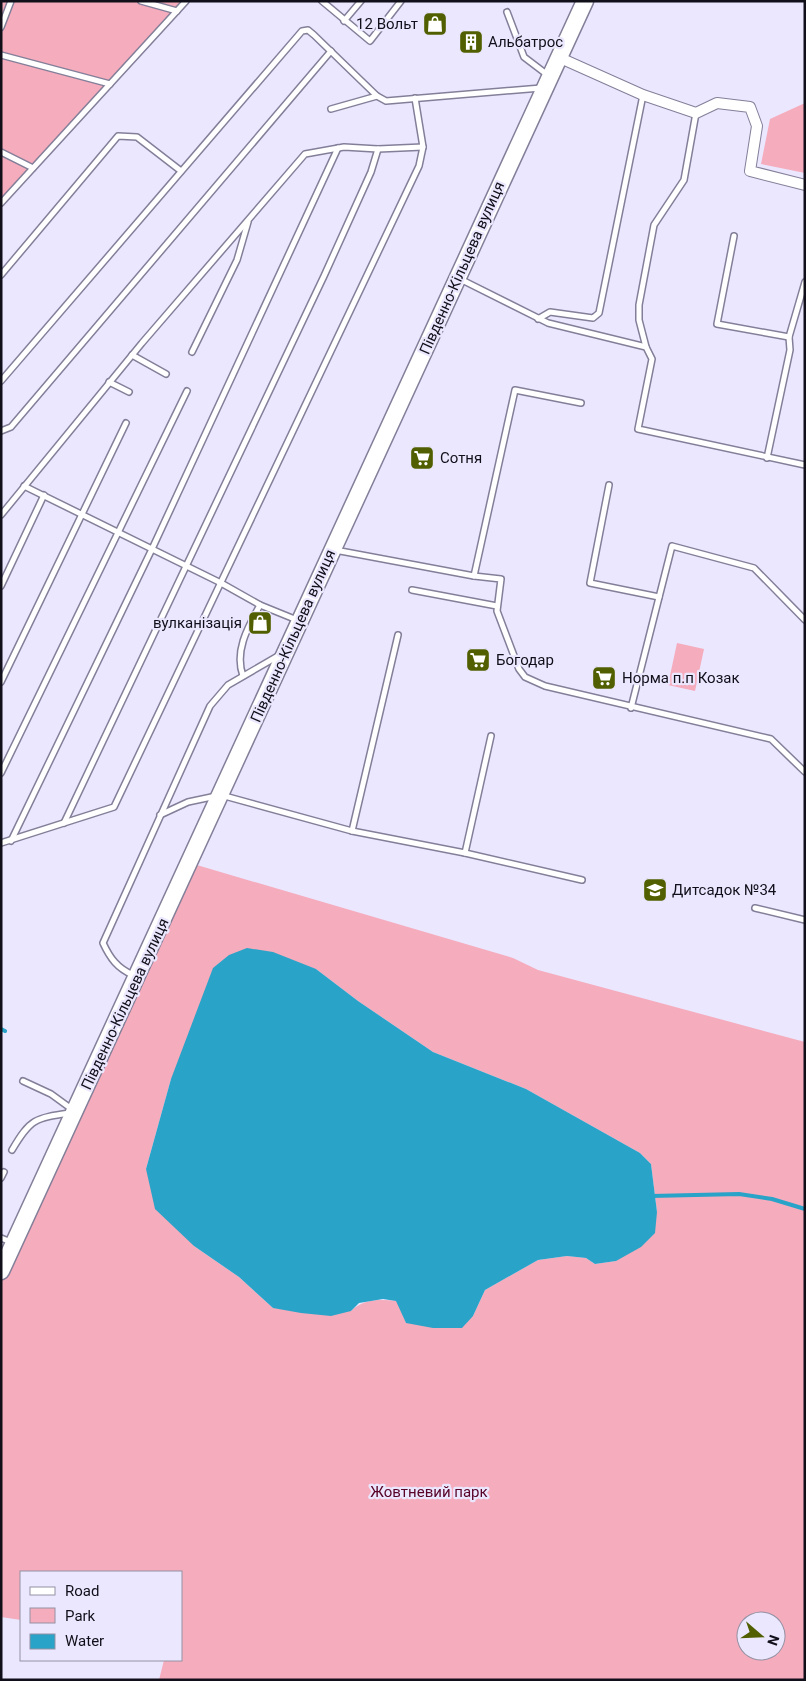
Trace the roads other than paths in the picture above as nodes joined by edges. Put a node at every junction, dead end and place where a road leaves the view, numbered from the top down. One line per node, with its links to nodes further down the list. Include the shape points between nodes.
1 (11, 1): 11 (lane)
2 (141, 1): 8 (lane)
3 (186, 1): 8 (lane)
4 (322, 1): 10 (lane)
5 (361, 1): 10 (lane)
6 (400, 1): 10 (lane, via 370,41)
7 (585, 1): 14 (main road, Південно-Кільцева вулиця)
8 (177, 12): 16 (lane)
9 (508, 12): 15 (lane, via 524,57)
10 (344, 21)
11 (1, 26)
12 (331, 51): 18 (lane); 27 (lane, via 308,30 302,30); 47 (lane, via 12,427)
13 (1, 54): 16 (lane)
14 (558, 57): 15 (main road, Південно-Кільцева вулиця); 17 (street)
15 (547, 82): 19 (lane); 33 (main road, Південно-Кільцева вулиця)
16 (110, 84): 26 (lane)
17 (643, 94): 21 (street); 35 (lane, via 599,313 593,318 550,312)
18 (378, 96): 19 (lane, via 386,101); 20 (lane)
19 (415, 98): 22 (lane)
20 (331, 109)
21 (696, 113): 28 (street, via 717,103 750,107 757,126 750,171); 37 (lane, via 684,180 654,225 639,305)
22 (423, 146): 24 (lane); 60 (lane, via 419,166)
23 (338, 148): 24 (lane); 30 (lane, via 305,154); 56 (lane)
24 (378, 150): 58 (lane, via 324,276)
25 (1, 152): 26 (lane)
26 (33, 168): 29 (lane)
27 (181, 171): 32 (lane, via 137,137 118,136); 41 (lane)
28 (805, 186)
29 (1, 203)
30 (249, 218): 38 (lane, via 237,260); 39 (lane)
31 (734, 236): 36 (lane, via 717,324)
32 (1, 276)
33 (457, 278): 35 (lane); 57 (main road, Південно-Кільцева вулиця)
34 (805, 282): 36 (lane)
35 (538, 319): 37 (lane)
36 (790, 337): 48 (lane)
37 (646, 347): 48 (lane, via 652,359 638,429)
38 (192, 352)
39 (132, 355): 40 (lane); 42 (lane)
40 (166, 374)
41 (1, 381)
42 (109, 382): 44 (lane); 51 (lane)
43 (187, 391): 55 (lane)
44 (129, 392)
45 (581, 403): 59 (lane, via 515,390)
46 (126, 424): 54 (lane)
47 (1, 431)
48 (767, 458): 49 (lane)
49 (805, 465)
50 (609, 485): 63 (lane, via 590,584)
51 (24, 486): 52 (lane); 53 (lane)
52 (44, 495): 54 (lane); 61 (lane)
53 (1, 515)
54 (83, 515): 55 (lane); 71 (lane)
55 (120, 533): 56 (lane); 75 (lane)
56 (152, 549): 58 (lane); 80 (lane)
57 (332, 550): 59 (lane); 67 (main road, Південно-Кільцева вулиця)
58 (188, 567): 60 (lane); 78 (lane)
59 (474, 576): 65 (lane, via 501,578)
60 (221, 583): 64 (lane); 78 (lane, via 114,807)
61 (1, 586)
62 (412, 590): 65 (lane)
63 (659, 597): 66 (lane, via 672,546 754,568); 72 (lane)
64 (260, 605): 67 (lane); 70 (lane, via 240,652)
65 (497, 606): 72 (lane, via 518,670 525,677 545,686)
66 (805, 620)
67 (300, 621): 69 (main road, Південно-Кільцева вулиця)
68 (398, 635): 79 (lane)
69 (287, 651): 70 (lane); 76 (main road, Південно-Кільцева вулиця)
70 (243, 676): 77 (lane, via 228,685 210,706)
71 (1, 682)
72 (631, 708): 74 (lane, via 771,739)
73 (491, 736): 82 (lane)
74 (805, 772)
75 (1, 773)
76 (220, 794): 77 (lane, via 188,802); 79 (lane); 86 (main road, Південно-Кільцева вулиця)
77 (160, 815): 86 (lane, via 103,943 111,959)
78 (64, 823): 80 (lane)
79 (352, 831): 82 (lane)
80 (11, 841): 81 (lane)
81 (1, 843)
82 (465, 852): 83 (lane)
83 (582, 880)
84 (755, 908): 85 (lane)
85 (805, 920)
86 (138, 977): 88 (main road, Південно-Кільцева вулиця)
87 (23, 1081): 88 (lane, via 51,1094)
88 (75, 1112): 89 (lane, via 42,1117 26,1127); 92 (main road, Південно-Кільцева вулиця)
89 (12, 1150)
90 (4, 1172): 91 (lane)
91 (1, 1178)
92 (8, 1240): 93 (main road, Південно-Кільцева вулиця)
93 (1, 1271)

